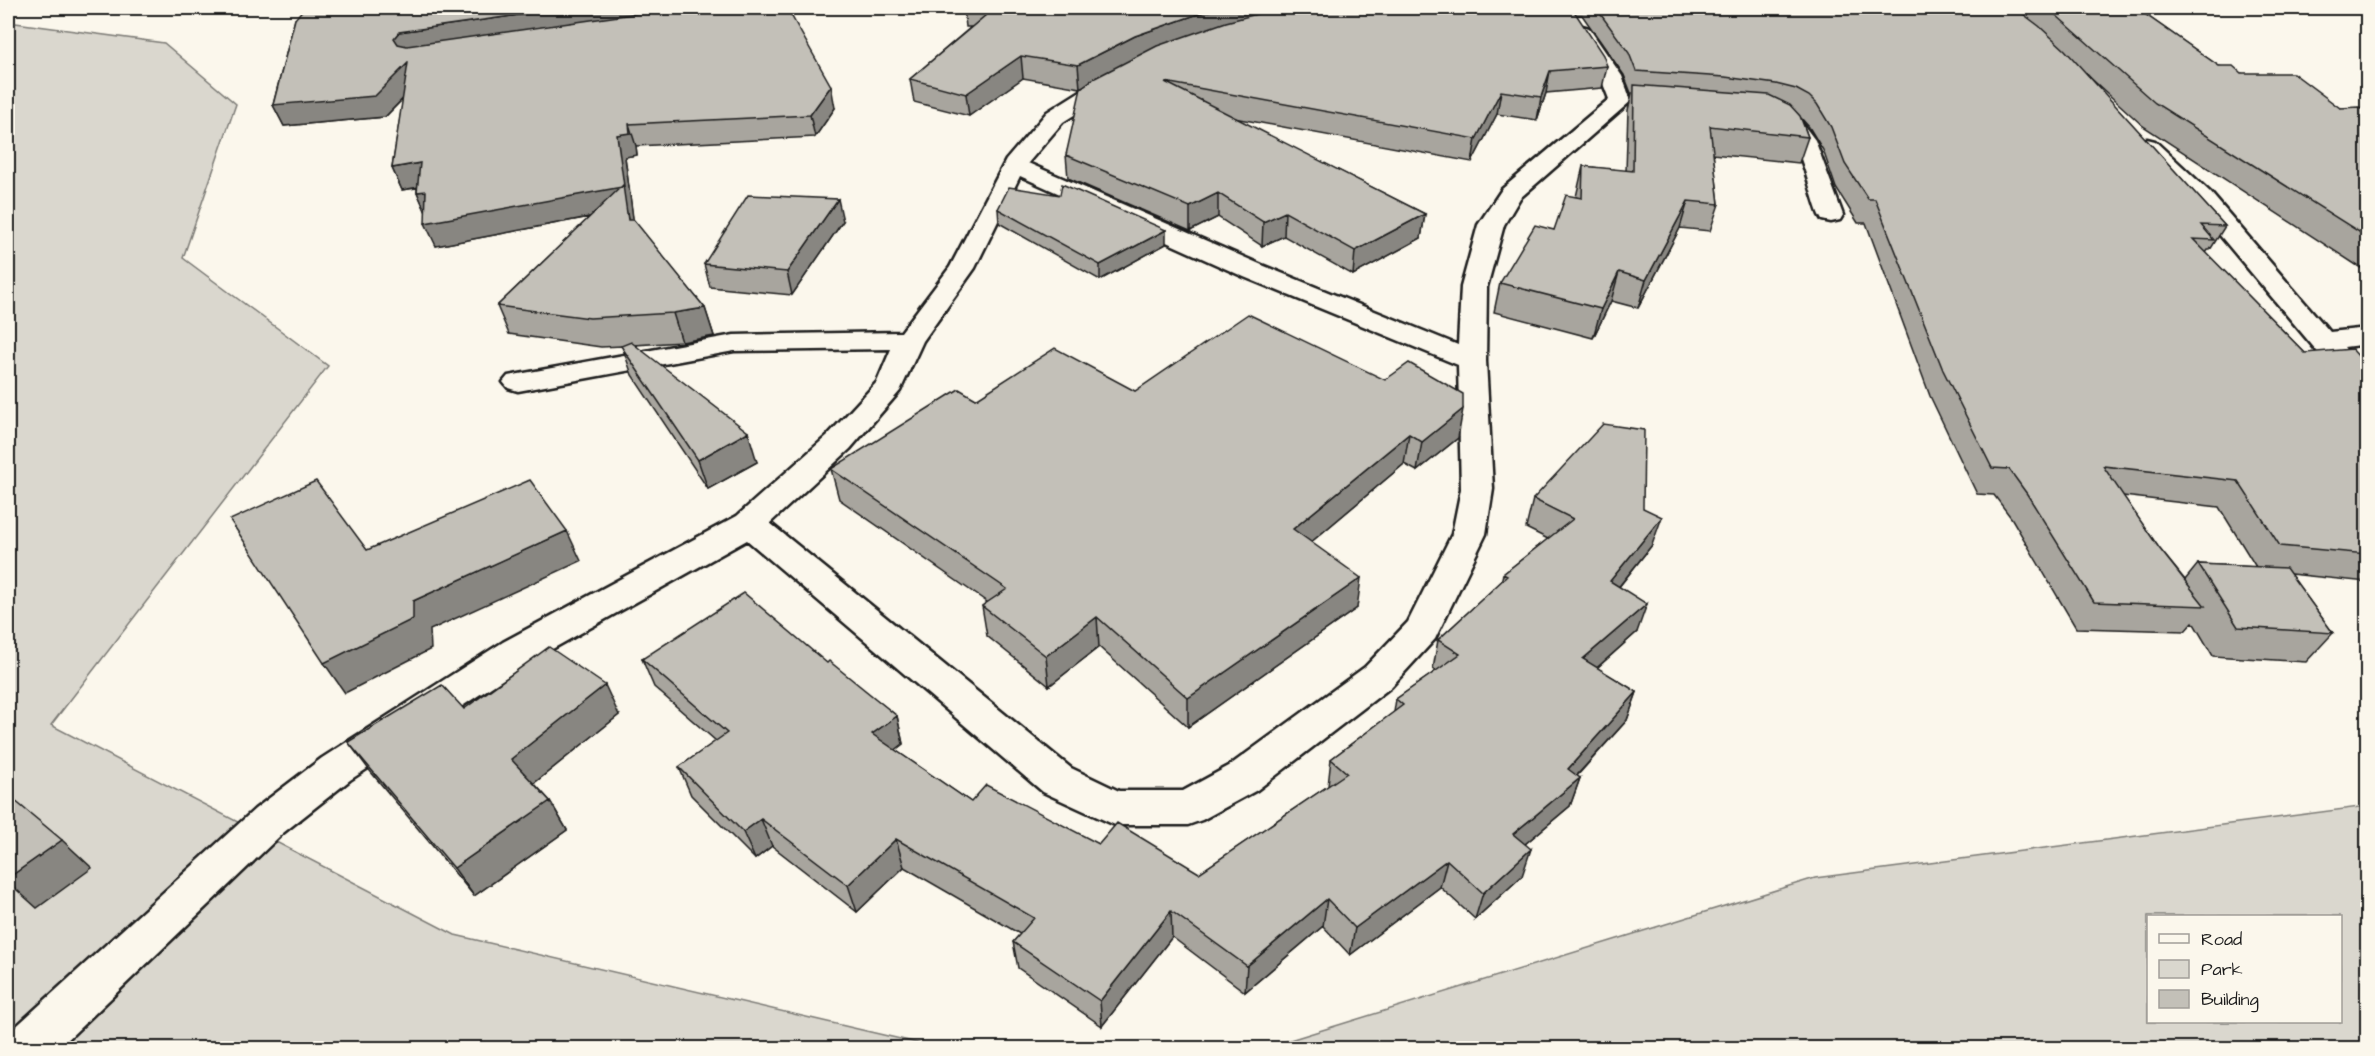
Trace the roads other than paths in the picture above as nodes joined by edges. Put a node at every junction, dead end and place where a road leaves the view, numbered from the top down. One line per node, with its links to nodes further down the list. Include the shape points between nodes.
1 (1575, 21): 10 (street, via 1631,102 1554,155 1511,194 1491,225 1474,287)
2 (1144, 64): 5 (street, via 1055,117)
3 (1753, 112): 6 (street, via 1791,124 1804,140)
4 (2133, 132): 9 (street, via 2201,197)
5 (1014, 165): 8 (street, via 962,268); 10 (street, via 1253,271)
6 (1832, 214)
7 (2367, 336): 9 (street)
8 (909, 340): 11 (street, via 734,343); 13 (street, via 890,385 839,442)
9 (2324, 340): 12 (street)
10 (1472, 361): 13 (street, via 1477,489 1469,534 1422,630 1378,677 1243,778 1188,808 1115,808 1057,780)
11 (518, 382)
12 (2367, 394)
13 (749, 524): 14 (street, via 516,652 336,769 269,821)
14 (26, 1048)

